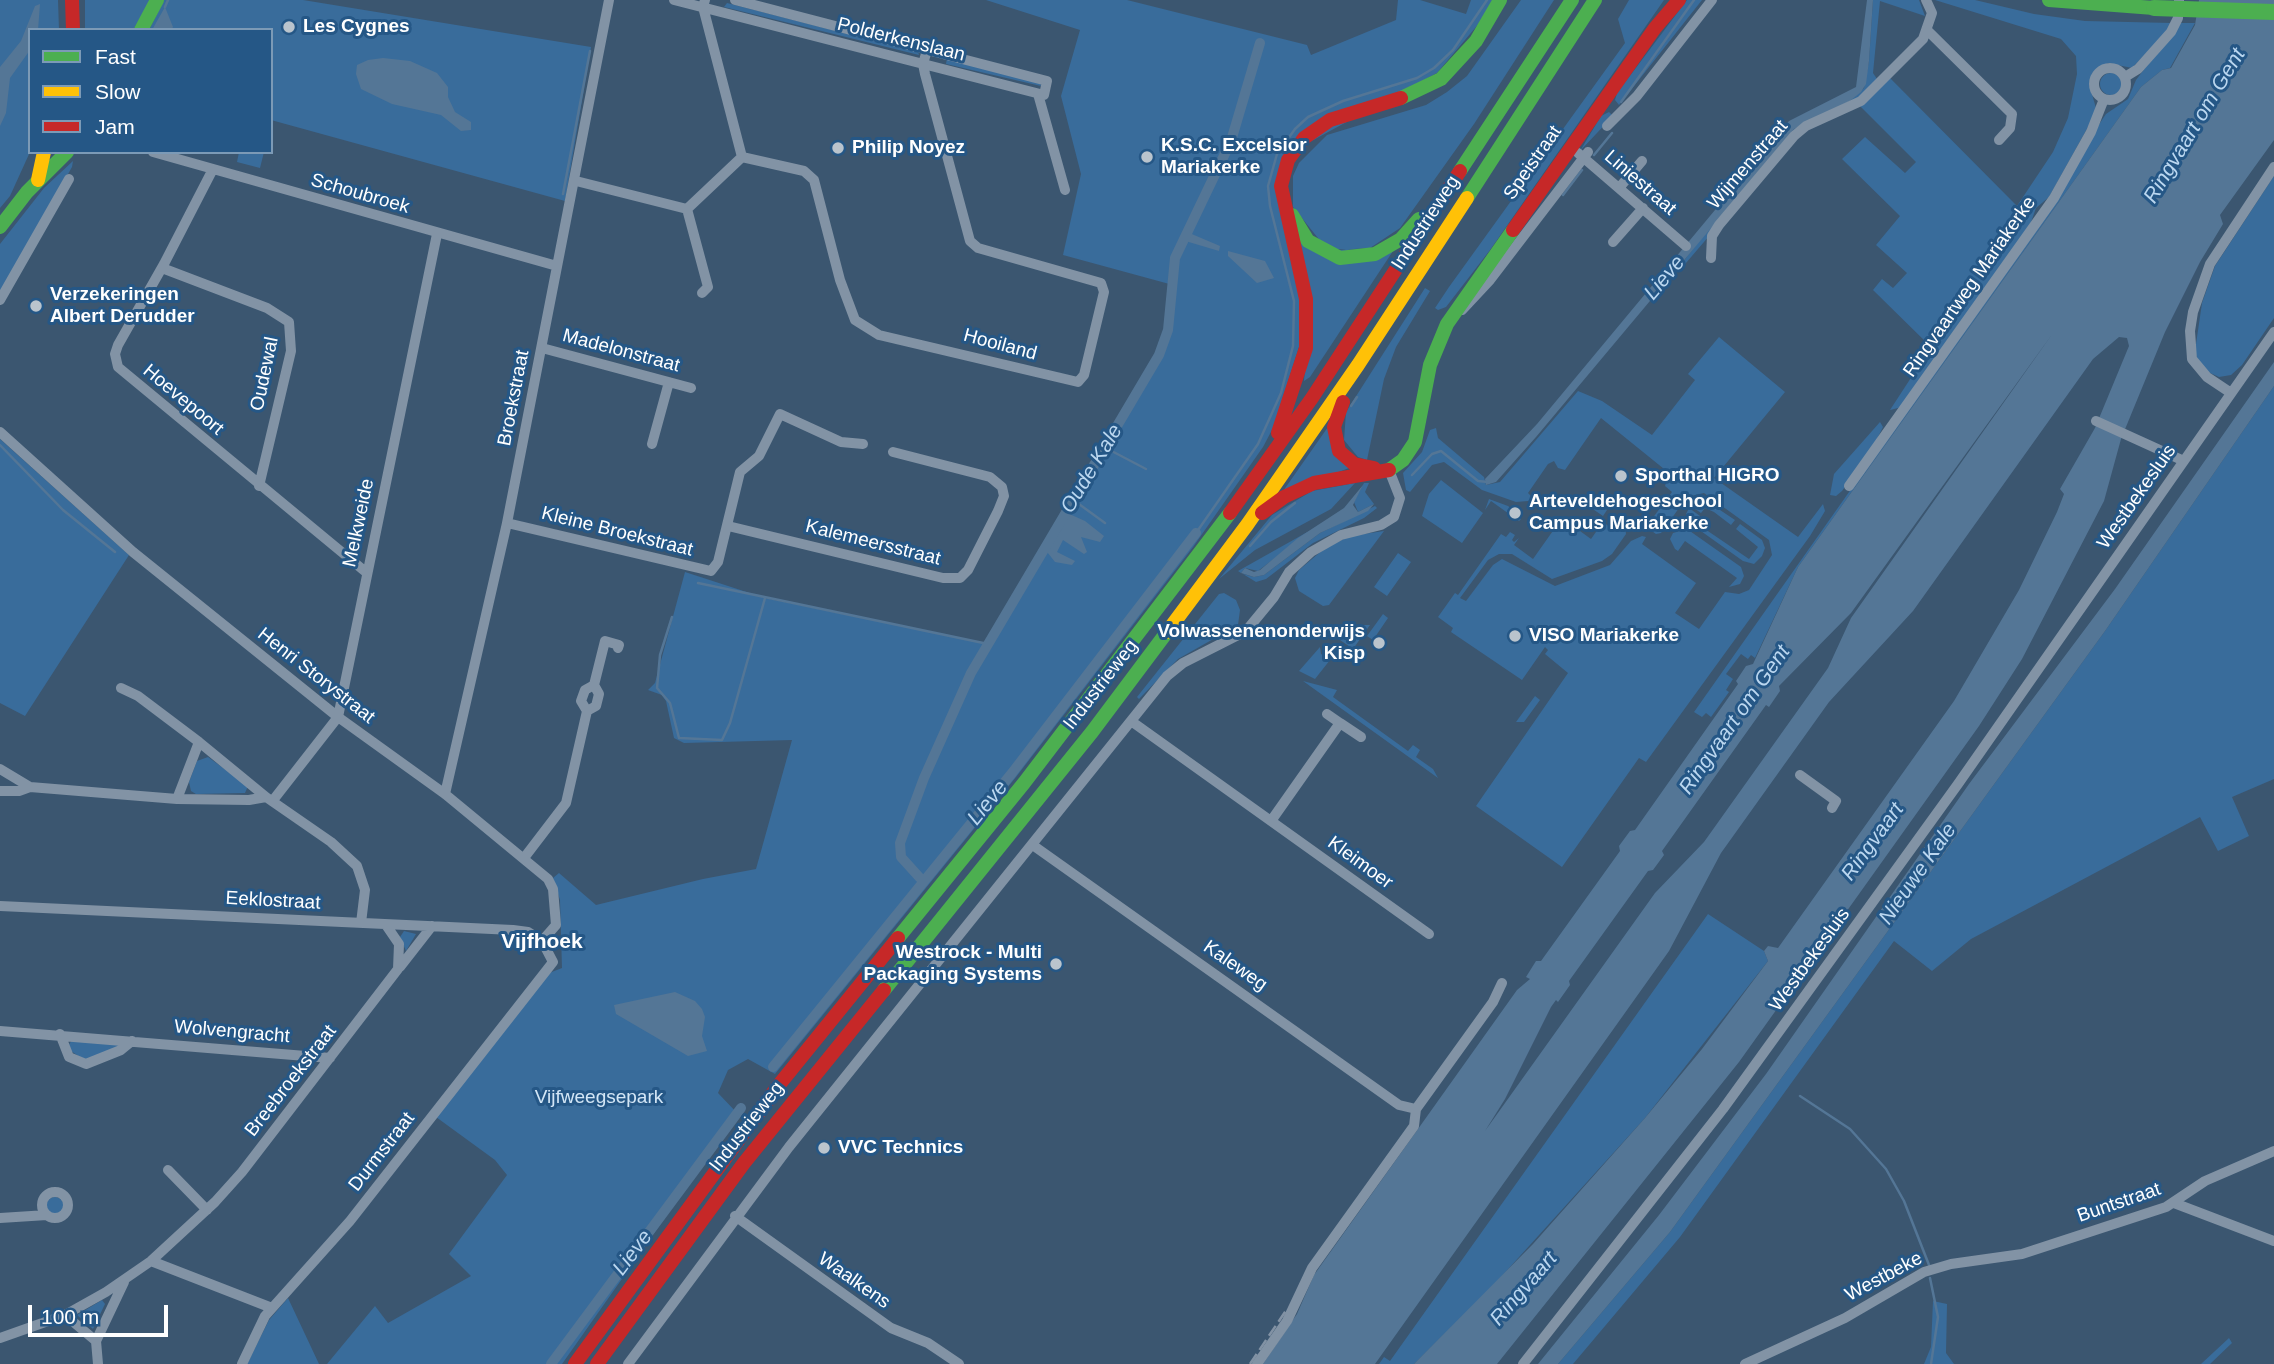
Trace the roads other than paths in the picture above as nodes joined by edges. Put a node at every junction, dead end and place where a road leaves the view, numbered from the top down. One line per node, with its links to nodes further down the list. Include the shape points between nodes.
1 (72, 0): 18 (main road)
2 (157, 0): 19 (main road)
3 (674, 0): 16 (street, Polderkenslaan)
4 (735, 0): 22 (street, Polderkenslaan)
5 (1500, 0): 69 (main road, via 1476,41 1441,79 1403,97 1330,120 1304,138 1288,160 1281,186 1306,299 1306,348 1292,398)
6 (1513, 0): 42 (main road, via 1473,58 1446,84 1421,98 1350,118 1319,133 1294,162 1287,187 1296,225 1308,241 1331,254 1357,258 1401,239 1434,199)
7 (1572, 0): 42 (main road, Industrieweg)
8 (1595, 0): 58 (main road, Industrieweg)
9 (1668, 0): 20 (main road, Speistraat)
10 (1679, 0): 20 (main road, Speistraat)
11 (1712, 0): 28 (street)
12 (1926, 0): 21 (street, via 1932,13)
13 (2049, 0): 17 (main road, bridge)
14 (2179, 0): 24 (street, via 2171,32)
15 (610, 2): 41 (street, Broekstraat)
16 (704, 4): 23 (street, Polderkenslaan); 35 (street)
17 (2274, 12)
18 (73, 28)
19 (142, 28)
20 (1655, 28): 26 (main road, Speistraat)
21 (1927, 30): 30 (street, via 2012,114 2010,128); 51 (street, Wijmenstraat, via 1861,101 1794,136 1719,225 1712,236)
22 (927, 50): 23 (street); 25 (street, Polderkenslaan, via 1047,81 1044,95)
23 (923, 64): 25 (street, Polderkenslaan); 35 (street, Hooiland, via 970,241 978,248 1101,283 1104,292 1079,382 865,329 849,308 814,180 804,171)
24 (2125, 77): 27 (street, via 2127,87 2122,95); 27 (street, via 2117,69 2101,71 2094,85)
25 (1038, 94): 44 (street, Polderkenslaan)
26 (1605, 98): 28 (street); 31 (main road, Speistraat)
27 (2104, 99): 71 (street, Ringvaartweg Mariakerke, via 2054,198)
28 (1621, 114): 29 (street)
29 (1607, 126)
30 (1999, 139)
31 (1580, 152): 43 (street, Liniestraat); 68 (main road, Speistraat, via 1447,324 1430,365 1415,442)
32 (44, 154): 40 (main road)
33 (65, 154): 40 (main road)
34 (160, 154): 38 (street, Schoubroek)
35 (742, 157): 46 (street)
36 (1642, 161): 43 (street)
37 (2274, 167): 61 (street, via 2210,264 2193,312 2192,359 2207,377)
38 (213, 169): 48 (street, Schoubroek); 53 (street, Hoevepoort)
39 (69, 179): 55 (street)
40 (38, 180): 47 (main road)
41 (576, 181): 46 (street); 52 (street, Broekstraat)
42 (1451, 187): 69 (main road, Industrieweg)
43 (1619, 188): 45 (street, Liniestraat)
44 (1065, 190)
45 (1643, 208): 49 (street); 50 (street, Liniestraat)
46 (687, 209): 54 (street)
47 (0, 227)
48 (437, 234): 52 (street, Schoubroek); 75 (street, Melkweide)
49 (1614, 242)
50 (1686, 246)
51 (1712, 258)
52 (557, 265): 57 (street, Broekstraat)
53 (162, 268): 70 (street, Hoevepoort, via 118,345 118,367); 70 (street, Oudewal, via 289,321 291,351)
54 (709, 290)
55 (0, 300)
56 (2274, 332): 61 (street, Westbekesluis)
57 (542, 348): 59 (street, Madelonstraat); 72 (street, Broekstraat)
58 (1358, 365): 68 (main road, via 1335,417 1336,444 1354,464); 73 (main road, Industrieweg)
59 (669, 382): 60 (street, Madelonstraat); 64 (street)
60 (691, 388)
61 (2231, 393): 67 (street, Westbekesluis)
62 (2096, 421): 67 (street)
63 (0, 432): 79 (street, Henri Storystraat, via 113,536)
64 (652, 444)
65 (863, 444): 74 (street, Kleine Broekstraat, via 841,442 782,408 759,456 740,472)
66 (893, 452): 74 (street, Kalemeersstraat, via 990,477 1002,487 998,511 960,578 943,578)
67 (2184, 461): 130 (street, Westbekesluis, via 1731,1098)
68 (1389, 470): 73 (main road, via 1314,483 1284,497); 80 (street, via 1400,498 1394,517 1341,535 1298,562 1246,631 1183,663)
69 (1261, 472): 125 (main road, Industrieweg, via 1024,783 778,1086)
70 (259, 486): 75 (street, Hoevepoort)
71 (1849, 486)
72 (507, 523): 74 (street, Kleine Broekstraat, via 707,572 718,562); 88 (street, Broekstraat)
73 (1248, 525): 126 (main road, Industrieweg, via 1092,732 744,1163)
74 (728, 526)
75 (366, 573): 79 (street, Melkweide)
76 (618, 648): 94 (street, via 605,641 594,685 599,694 596,706 587,711 566,803)
77 (121, 688): 83 (street)
78 (1327, 714): 81 (street)
79 (338, 718): 88 (street, Henri Storystraat); 89 (street, Melkweide)
80 (1131, 721): 92 (street, Kleimoer); 93 (street)
81 (1340, 723): 82 (street); 92 (street)
82 (1361, 737)
83 (199, 742): 89 (street); 91 (street)
84 (0, 769): 86 (street)
85 (1800, 775): 90 (street)
86 (30, 787): 87 (street); 91 (street)
87 (0, 791)
88 (445, 794): 94 (street, Henri Storystraat)
89 (270, 798): 91 (street); 96 (street, via 357,866 365,890)
90 (1833, 798)
91 (177, 799)
92 (1270, 821): 99 (street, Kleimoer)
93 (1034, 846): 107 (street, Kaleweg, via 1399,1105); 113 (street)
94 (524, 858): 100 (street, Henri Storystraat, via 553,889 556,925)
95 (0, 906): 96 (street, Eeklostraat)
96 (361, 923): 97 (street, Eeklostraat)
97 (386, 925): 98 (street, Eeklostraat); 101 (street, via 399,944)
98 (432, 926): 100 (street, Eeklostraat, via 528,932); 101 (street, Breebroekstraat)
99 (1429, 934)
100 (542, 941): 119 (street, Durmstraat, via 553,962 350,1221)
101 (398, 969): 106 (street, Breebroekstraat)
102 (1502, 983): 107 (street)
103 (0, 1031): 104 (street, Wolvengracht)
104 (60, 1034): 105 (street, Wolvengracht); 105 (street, via 69,1057 86,1064)
105 (132, 1041): 106 (street, Wolvengracht)
106 (330, 1058): 111 (street, Breebroekstraat)
107 (1416, 1110): 129 (street, via 1414,1126 1312,1268 1287,1321)
108 (2274, 1151): 110 (street, Buntstraat, via 2205,1181)
109 (168, 1170): 111 (street)
110 (2175, 1203): 115 (street); 116 (street, Buntstraat)
111 (207, 1210): 117 (street, Breebroekstraat)
112 (47, 1215): 114 (street)
113 (735, 1216): 127 (street); 128 (street, Waalkens, via 891,1328 928,1343)
114 (0, 1218)
115 (2274, 1241)
116 (2047, 1246): 131 (street, Westbeke, via 1924,1272 1845,1318)
117 (151, 1261): 118 (street, Breebroekstraat); 119 (street)
118 (125, 1279): 120 (street, Breebroekstraat); 122 (street)
119 (272, 1308): 124 (street, Durmstraat)
120 (65, 1315): 121 (street, Breebroekstraat); 122 (street)
121 (0, 1338)
122 (96, 1341): 123 (street)
123 (98, 1364)
124 (242, 1364)
125 (575, 1364)
126 (597, 1364)
127 (628, 1364)
128 (960, 1364)
129 (1257, 1364)
130 (1522, 1364)
131 (1745, 1364)

